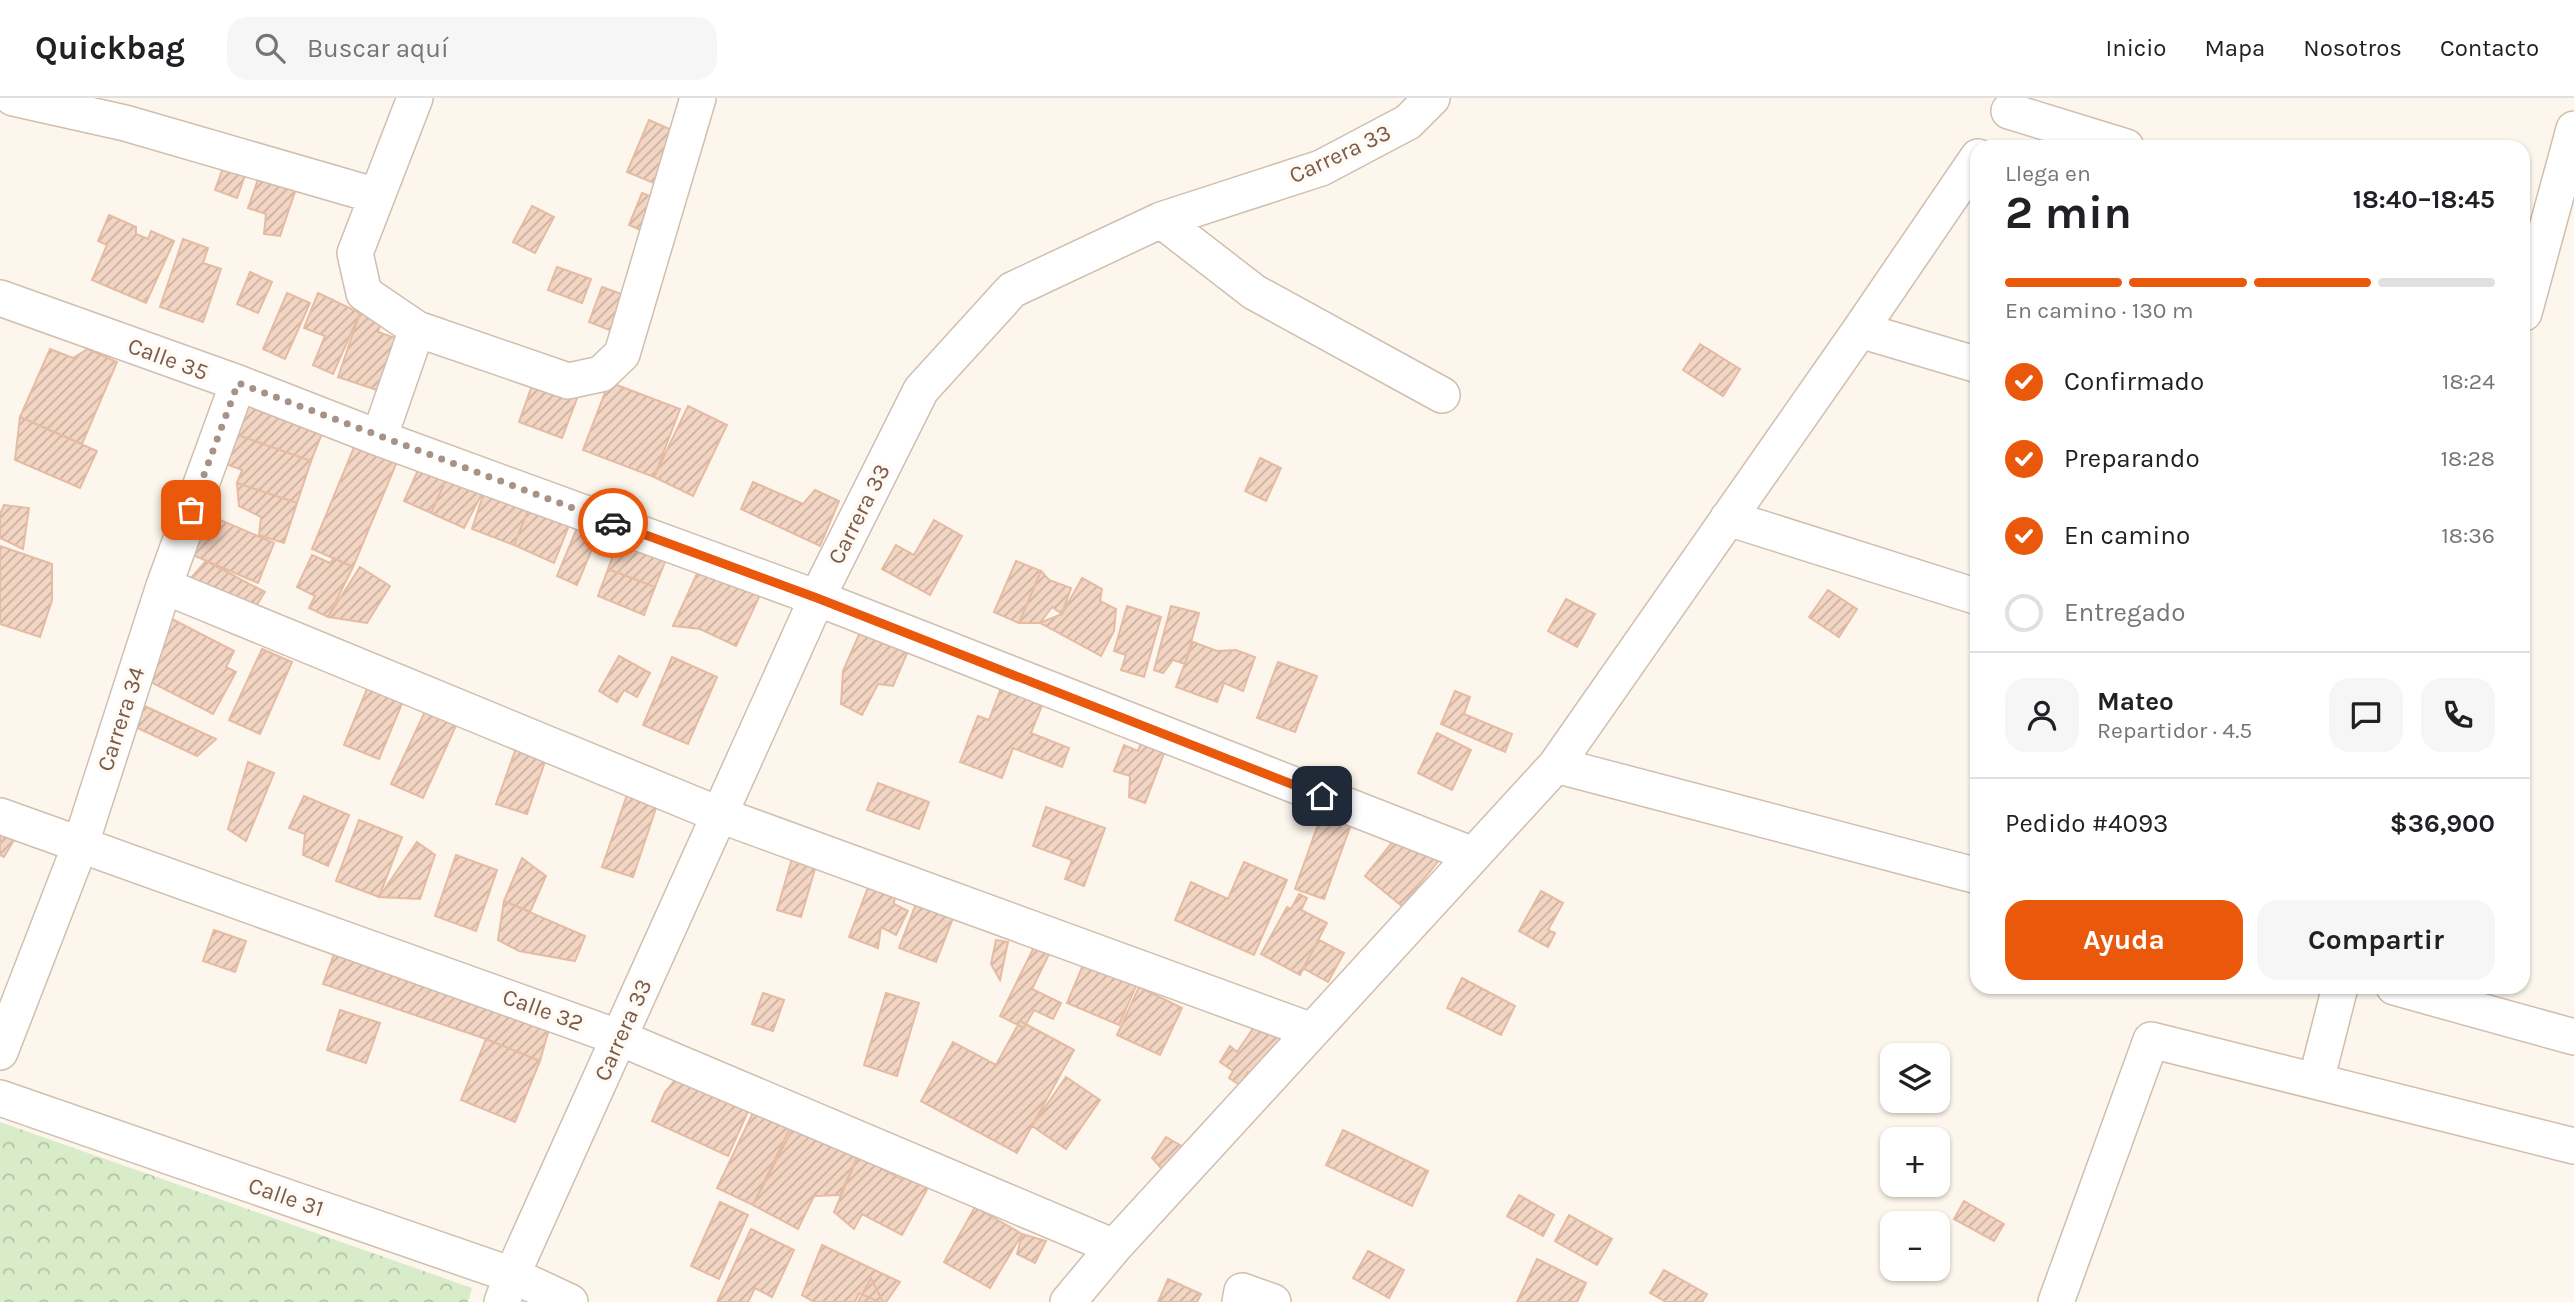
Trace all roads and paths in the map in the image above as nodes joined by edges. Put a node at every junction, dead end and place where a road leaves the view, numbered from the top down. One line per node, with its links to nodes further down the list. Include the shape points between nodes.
1 (13, 98): 6 (street)
2 (415, 98): 11 (street)
3 (698, 98): 15 (street, via 622,354 601,374 568,381)
4 (1432, 98): 12 (street, Carrera 33, via 1408,122 1321,168)
5 (2013, 104): 8 (street); 9 (street)
6 (130, 111): 11 (street)
7 (2574, 129): 13 (street)
8 (1989, 140)
9 (2108, 140)
10 (1970, 169): 16 (street)
11 (377, 196): 15 (street, via 355,253 364,293)
12 (1161, 220): 19 (street, via 1254,292); 24 (street, Carrera 33, via 1012,290 921,390)
13 (2530, 268)
14 (0, 298): 18 (street, Calle 35)
15 (417, 329): 20 (street)
16 (1860, 330): 17 (street); 21 (street)
17 (1970, 363)
18 (238, 383): 20 (street, Calle 35); 22 (street, Carrera 34)
19 (1442, 395)
20 (379, 438): 24 (street, Calle 35)
21 (1728, 518): 23 (street); 25 (street)
22 (164, 586): 26 (street); 28 (street, Carrera 34)
23 (1970, 594)
24 (817, 598): 26 (street, Carrera 33); 29 (street, Calle 35)
25 (1556, 765): 29 (street); 30 (street)
26 (720, 815): 33 (street); 35 (street, Carrera 33)
27 (0, 816): 28 (street, Calle 32)
28 (81, 844): 35 (street, Calle 32); 36 (street, Carrera 34)
29 (1474, 855): 33 (street)
30 (1970, 874)
31 (2338, 994): 37 (street)
32 (2419, 994): 34 (street)
33 (1312, 1031): 40 (street)
34 (2574, 1037)
35 (620, 1038): 40 (street, Calle 32); 41 (street, Carrera 33)
36 (0, 1052)
37 (2316, 1082): 39 (street); 44 (street, via 2151,1040)
38 (0, 1098): 41 (street, Calle 31)
39 (2574, 1146)
40 (1114, 1247): 43 (street)
41 (507, 1289): 42 (street, Calle 31)
42 (570, 1302)
43 (1068, 1302)
44 (2056, 1302)

